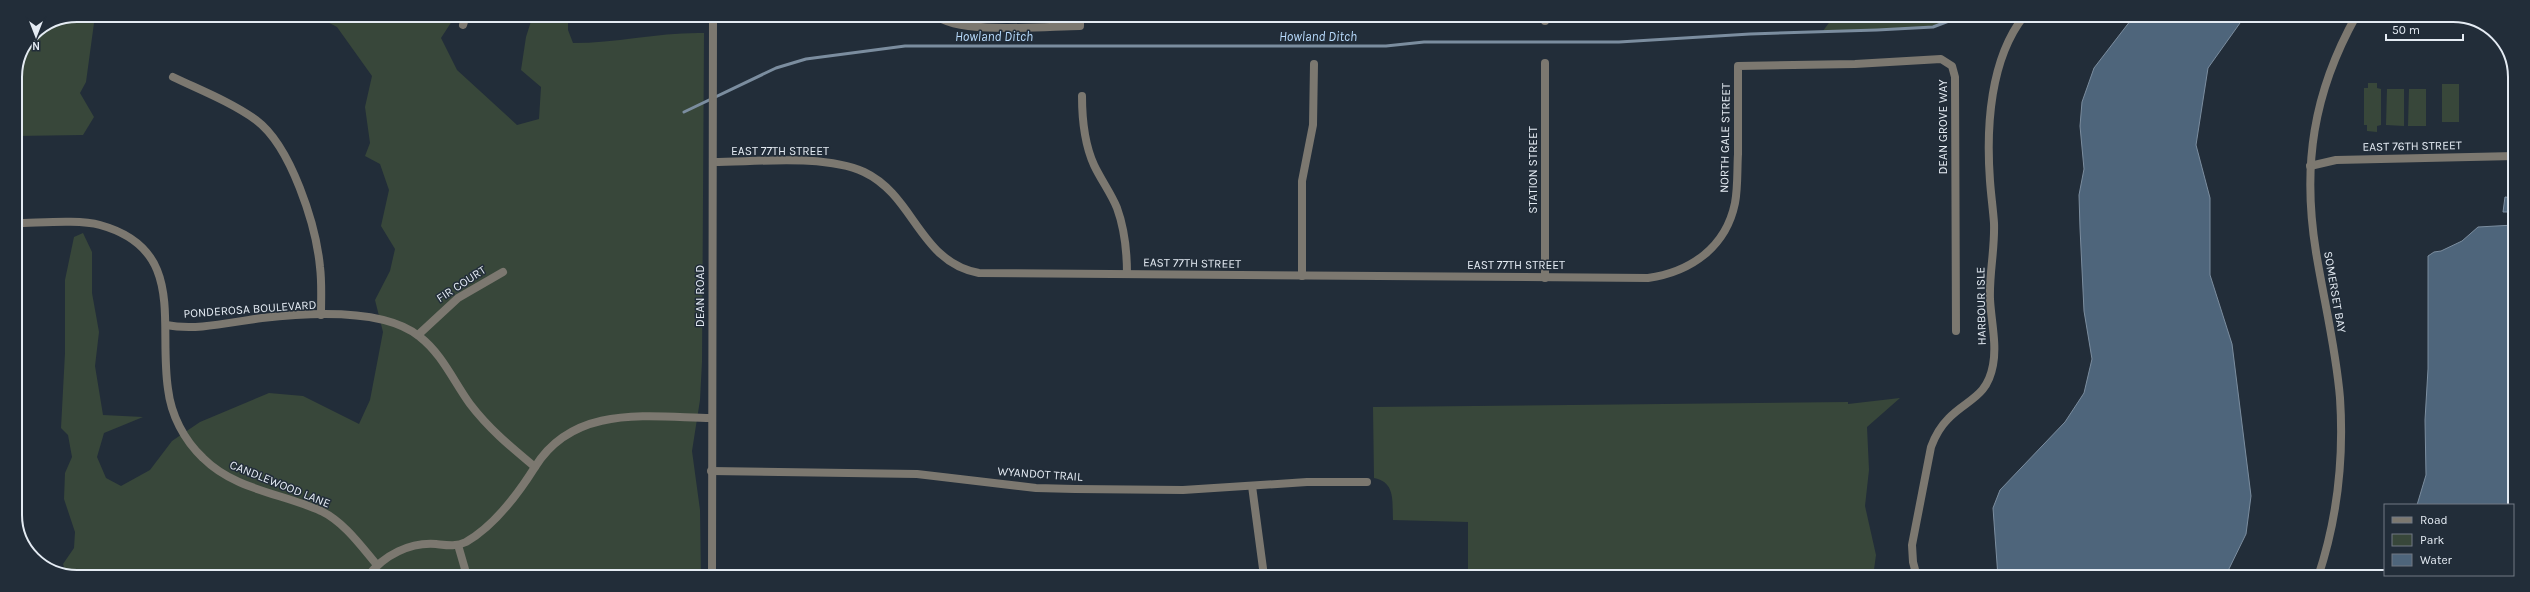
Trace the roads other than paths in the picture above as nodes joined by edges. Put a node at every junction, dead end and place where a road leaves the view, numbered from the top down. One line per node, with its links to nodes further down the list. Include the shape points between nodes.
1 (464, 22): 7 (street)
2 (713, 22): 14 (street, DEAN ROAD)
3 (946, 22): 4 (street, via 966,26 1080,26)
4 (1080, 22)
5 (2021, 22): 37 (street, HARBOUR ISLE, via 2004,51 1992,97 1989,167 1994,224 1990,288 1993,366 1989,380 1981,392 1947,420 1931,447 1912,546)
6 (2353, 22): 15 (street, SOMERSET BAY, via 2340,46 2321,94)
7 (463, 25)
8 (1546, 63): 21 (street, STATION STREET)
9 (1314, 64): 20 (street, via 1313,125 1302,181)
10 (1738, 66): 17 (street, NORTH GALE STREET, via 1736,196 1726,230); 24 (street, DEAN GROVE WAY, via 1855,64 1932,58 1941,59 1952,66 1956,99)
11 (173, 77): 22 (street, via 248,114 273,136 284,152 294,174 317,250)
12 (1082, 96): 19 (street, via 1084,131 1089,151 1116,206 1124,231)
13 (2508, 156): 15 (street, EAST 76TH STREET, via 2336,160)
14 (713, 162): 19 (street, EAST 77TH STREET, via 825,162 863,172 891,191 939,255 965,270 989,274); 26 (street, DEAN ROAD)
15 (2310, 166): 38 (street, SOMERSET BAY, via 2314,233 2337,370 2341,426 2340,469 2335,506)
16 (22, 223): 23 (street, CANDLEWOOD LANE, via 95,224 130,237 147,253 159,273 164,286)
17 (1708, 252): 21 (street, EAST 77TH STREET, via 1686,268 1664,276)
18 (503, 272): 25 (street, FIR COURT, via 458,298)
19 (1127, 274): 20 (street, EAST 77TH STREET)
20 (1302, 276): 21 (street, EAST 77TH STREET)
21 (1545, 278)
22 (321, 316): 23 (street, PONDEROSA BOULEVARD, via 262,318 205,326); 25 (street, PONDEROSA BOULEVARD, via 384,318)
23 (166, 325): 32 (street, CANDLEWOOD LANE, via 166,376 170,399 180,426 196,450 217,470 237,482 325,513 348,531)
24 (1956, 331)
25 (418, 335): 27 (street, PONDEROSA BOULEVARD, via 434,351 485,423)
26 (712, 418): 27 (street, via 622,417 599,421 565,436); 28 (street, DEAN ROAD)
27 (535, 467): 31 (street, via 498,515 472,538)
28 (712, 471): 30 (street, WYANDOT TRAIL, via 917,474 1036,488 1183,490); 35 (street, DEAN ROAD)
29 (1367, 482): 30 (street, WYANDOT TRAIL, via 1307,482)
30 (1252, 486): 36 (street)
31 (458, 545): 32 (street, via 412,546 389,556); 34 (street)
32 (377, 566): 33 (street)
33 (373, 570)
34 (466, 570)
35 (712, 570)
36 (1263, 570)
37 (1915, 570)
38 (2320, 570)

